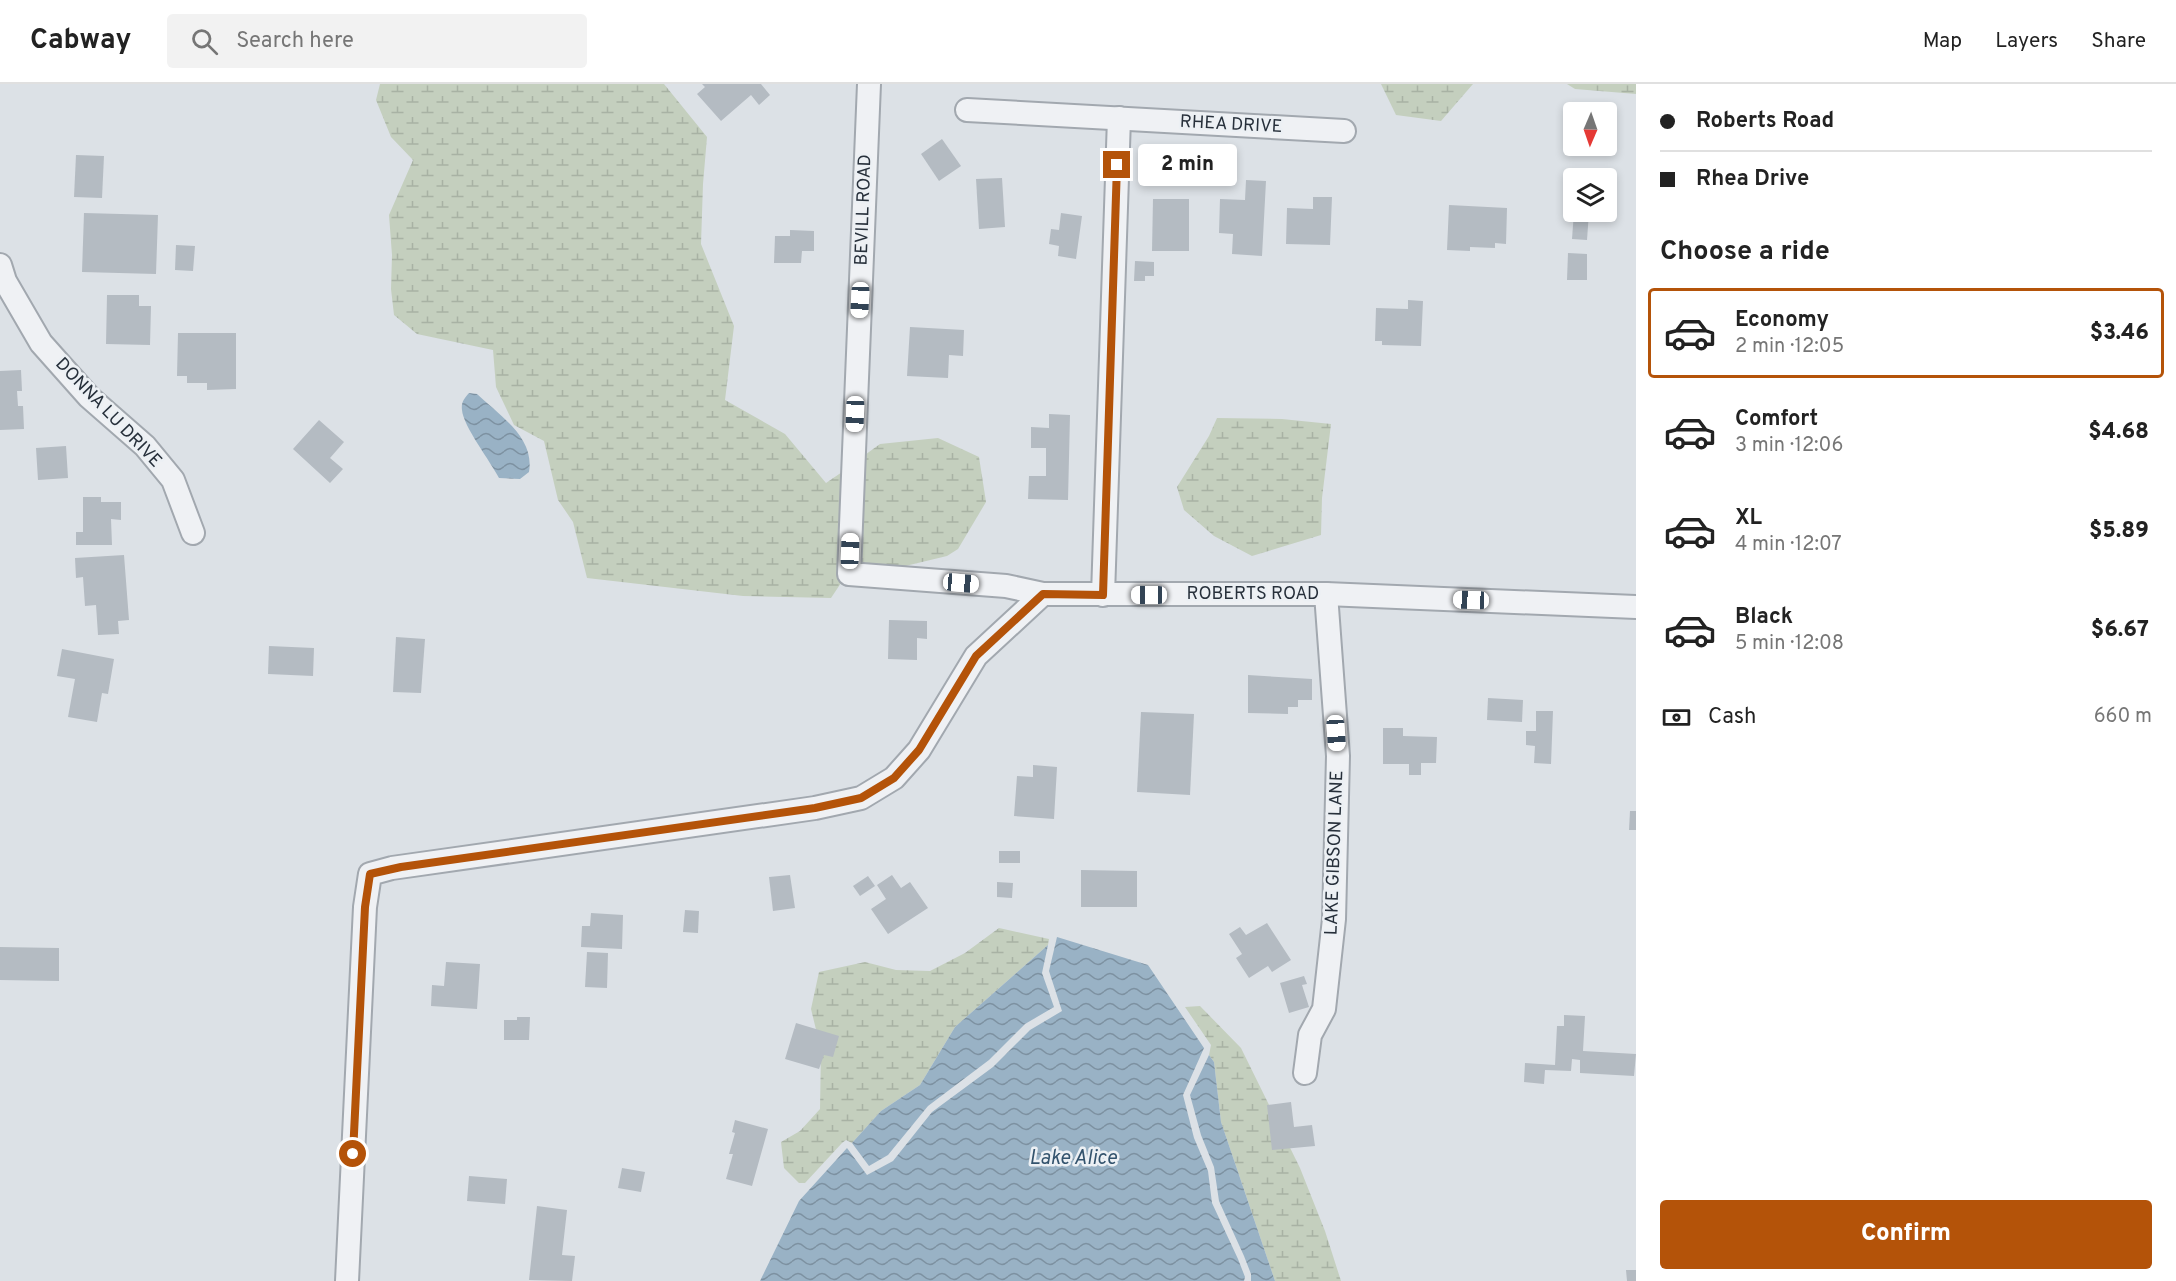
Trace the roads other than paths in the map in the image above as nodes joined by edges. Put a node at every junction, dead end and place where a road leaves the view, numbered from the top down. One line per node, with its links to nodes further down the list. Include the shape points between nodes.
1 (869, 84): 7 (street, BEVILL ROAD, via 849,574 1006,586)
2 (967, 110): 3 (street, RHEA DRIVE)
3 (1119, 118): 4 (street, RHEA DRIVE); 9 (street)
4 (1344, 131)
5 (0, 265): 6 (street, DONNA LU DRIVE, via 5,281 41,343 89,398 146,446 173,480)
6 (193, 533)
7 (1043, 594): 9 (street, ROBERTS ROAD); 12 (street, via 976,656 919,750 894,778 861,798 370,874 365,907)
8 (1326, 594): 9 (street, ROBERTS ROAD); 10 (street, ROBERTS ROAD); 11 (street, LAKE GIBSON LANE, via 1338,756 1334,919 1324,1009 1310,1035)
9 (1103, 595)
10 (1636, 607)
11 (1305, 1073)
12 (347, 1281)

